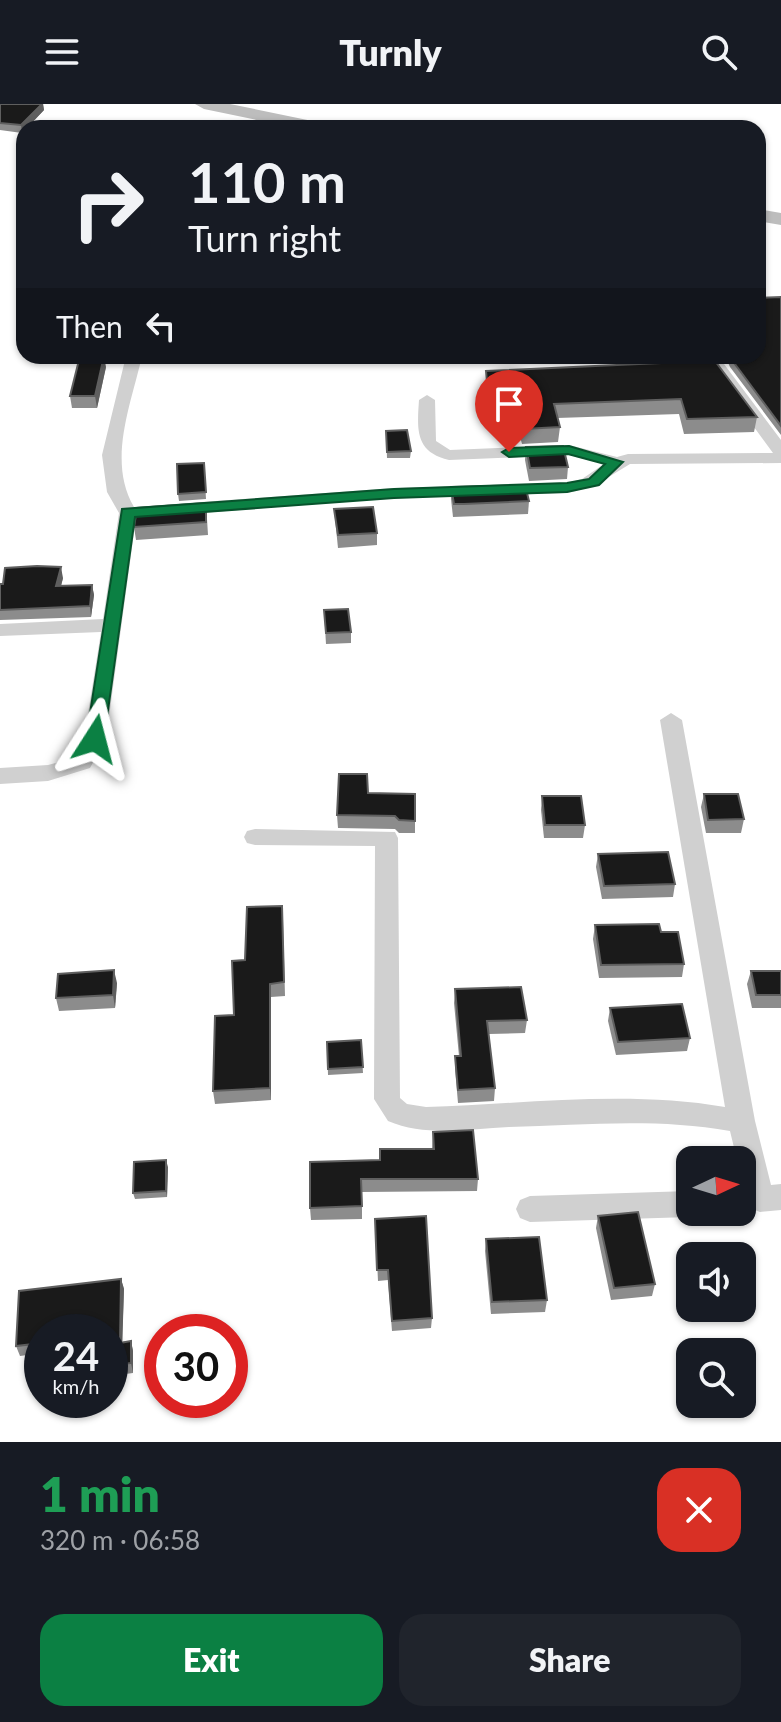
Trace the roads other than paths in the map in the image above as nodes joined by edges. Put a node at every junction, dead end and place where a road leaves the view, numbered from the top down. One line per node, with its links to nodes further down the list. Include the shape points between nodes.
1 (204, 104): 2 (main road)
2 (261, 120)
3 (132, 364): 9 (street, via 111,455 116,492)
4 (716, 364): 6 (street)
5 (427, 400): 8 (street, via 427,442 435,452 569,450)
6 (781, 452)
7 (781, 458): 8 (street)
8 (616, 462): 9 (street, via 594,482 567,488 394,493)
9 (128, 513): 10 (street)
10 (112, 625): 11 (street); 13 (street, via 95,739 82,763 48,773)
11 (0, 630)
12 (671, 720): 15 (street)
13 (0, 776)
14 (255, 837): 15 (street, via 387,838 387,1099 401,1115 426,1119 688,1112)
15 (741, 1121): 16 (street)
16 (761, 1199)
17 (676, 1204): 18 (street)
18 (530, 1209)

